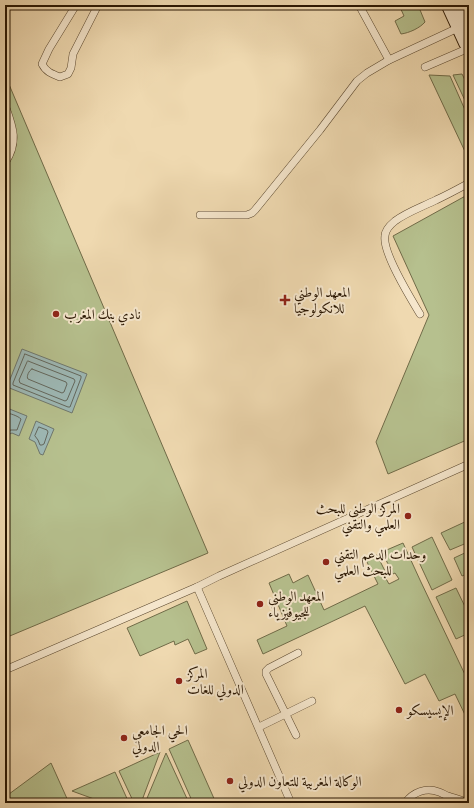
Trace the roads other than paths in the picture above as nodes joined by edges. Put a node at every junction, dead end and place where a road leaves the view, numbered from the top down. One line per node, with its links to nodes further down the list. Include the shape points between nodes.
1 (76, 5): 2 (lane, via 42,64 49,73 60,77 68,74 73,54)
2 (98, 5)
3 (359, 5): 7 (lane)
4 (452, 5): 5 (street)
5 (465, 34): 7 (lane)
6 (469, 48): 8 (lane)
7 (389, 60): 12 (lane, via 367,72 357,81 252,214)
8 (425, 67)
9 (5, 105): 10 (lane, via 13,134 13,145)
10 (5, 163)
11 (469, 183): 13 (lane, via 400,218 386,231 384,238 392,262)
12 (200, 215)
13 (420, 314)
14 (469, 464): 15 (lane)
15 (197, 587): 17 (lane); 20 (lane)
16 (298, 653): 19 (lane, via 266,671)
17 (5, 670)
18 (312, 701): 19 (lane)
19 (286, 713): 20 (lane); 21 (lane)
20 (259, 727): 22 (lane)
21 (296, 735)
22 (291, 803)
23 (405, 803): 24 (lane, via 413,794 432,790)
24 (466, 803)

